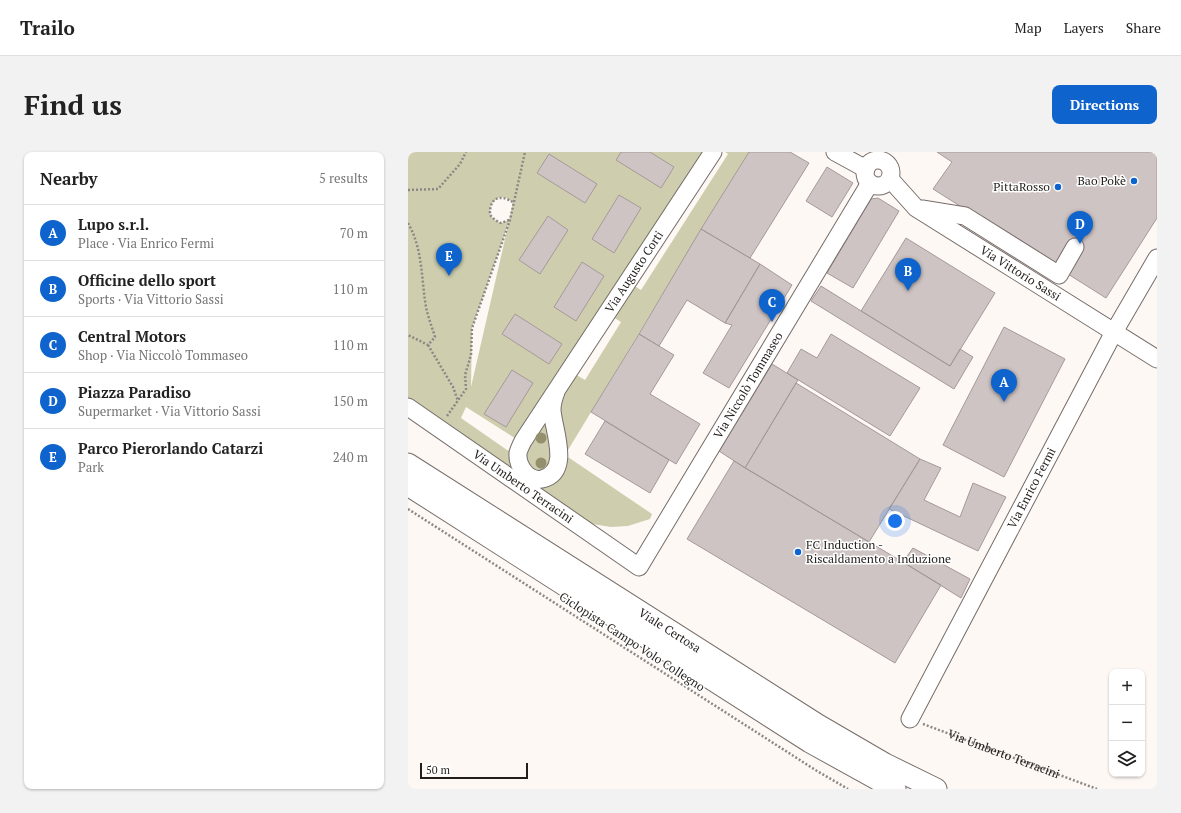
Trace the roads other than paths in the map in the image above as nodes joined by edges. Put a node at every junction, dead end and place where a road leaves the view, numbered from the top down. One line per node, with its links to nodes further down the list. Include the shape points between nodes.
1 (713, 152): 11 (street, Via Augusto Corti)
2 (835, 152): 4 (street)
3 (887, 156): 4 (street, via 868,165); 5 (street, via 891,171)
4 (868, 176): 5 (street, via 877,186 885,185); 15 (street, Via Niccolò Tommaseo)
5 (890, 179): 6 (street, Via Vittorio Sassi)
6 (916, 208): 7 (street, via 965,216 1059,275); 9 (street, Via Vittorio Sassi)
7 (1075, 247)
8 (1157, 258): 9 (street, Via Enrico Fermi)
9 (1114, 332): 10 (street, Via Vittorio Sassi); 16 (street, Via Enrico Fermi)
10 (1157, 359)
11 (556, 392)
12 (408, 406): 15 (street, Via Umberto Terracini)
13 (408, 464): 18 (main road, Viale Certosa, via 818,725 891,767)
14 (408, 485): 17 (main road, Viale Certosa, via 810,742)
15 (639, 567)
16 (910, 719)
17 (895, 789)
18 (936, 789)

